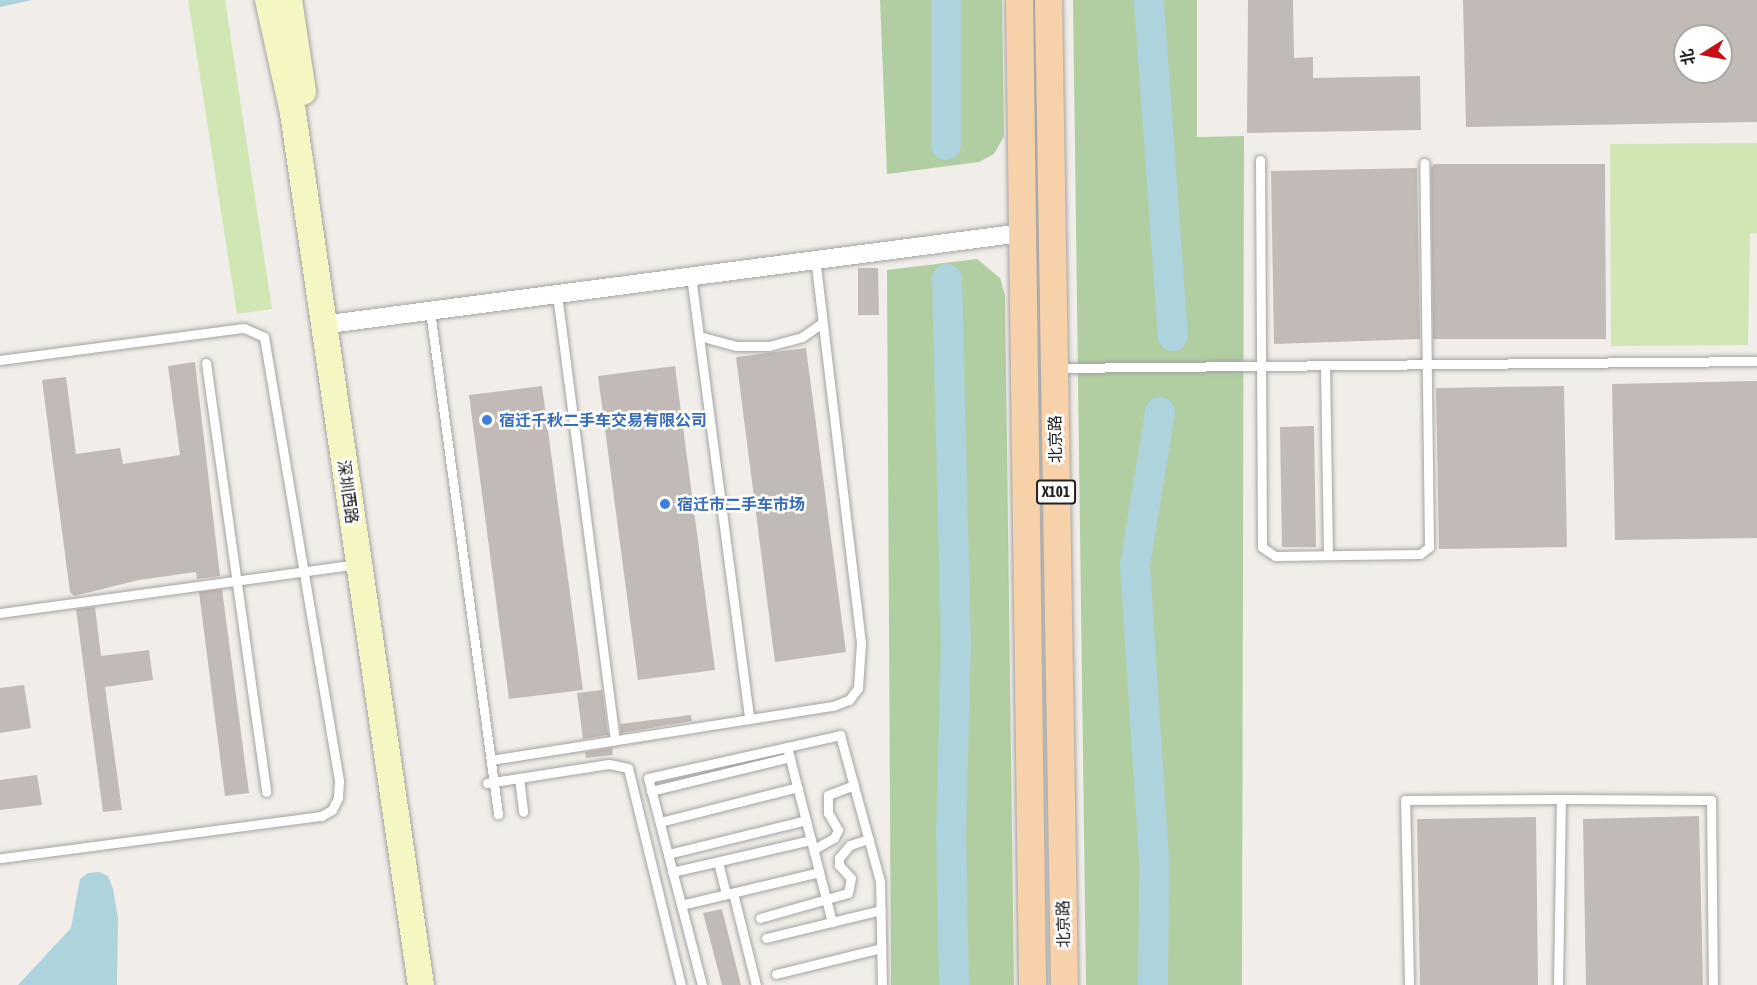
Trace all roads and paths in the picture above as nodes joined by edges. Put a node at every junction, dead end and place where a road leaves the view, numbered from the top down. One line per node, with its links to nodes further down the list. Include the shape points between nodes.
1 (268, 0): 23 (street, 深圳西路, via 292,113)
2 (289, 0): 12 (street, 深圳西路)
3 (1019, 0): 7 (main road, 北京路 / X101)
4 (1048, 0): 21 (main road, 北京路 / X101)
5 (1260, 160): 20 (lane)
6 (1424, 163): 18 (lane)
7 (1022, 233): 8 (street); 65 (main road, 北京路 / X101)
8 (815, 260): 9 (street); 13 (lane)
9 (691, 276): 10 (street); 14 (lane)
10 (557, 294): 11 (street); 28 (lane)
11 (430, 311): 12 (street); 31 (lane)
12 (337, 323): 60 (street, 深圳西路)
13 (822, 323): 14 (lane, via 802,337 769,346 736,346); 27 (lane, via 862,670 858,688 849,700)
14 (699, 336): 27 (lane)
15 (0, 360): 24 (lane, via 253,329 264,337)
16 (1757, 361): 18 (lane)
17 (206, 363): 25 (lane)
18 (1426, 364): 19 (lane); 22 (lane, via 1429,547 1420,554)
19 (1325, 365): 20 (lane); 22 (lane)
20 (1261, 366): 21 (lane); 22 (lane, via 1263,552 1275,556)
21 (1054, 368): 66 (main road, 北京路 / X101)
22 (1328, 555)
23 (358, 563): 24 (lane); 59 (street, 深圳西路)
24 (303, 571): 25 (lane); 46 (lane, via 339,782 332,810 307,818)
25 (237, 580): 26 (lane); 37 (lane)
26 (0, 613)
27 (748, 719): 28 (lane)
28 (615, 740): 31 (lane)
29 (787, 747): 30 (lane); 34 (lane, via 840,735); 36 (lane, via 648,778)
30 (790, 757): 35 (lane); 36 (lane)
31 (491, 759): 33 (lane)
32 (519, 778): 33 (lane); 39 (lane); 61 (lane, via 609,764 628,768)
33 (491, 782): 40 (lane)
34 (854, 785): 43 (lane); 44 (lane, via 828,795 828,813 838,830 834,838)
35 (798, 787): 41 (lane); 42 (lane)
36 (651, 791): 42 (lane)
37 (266, 792)
38 (1561, 800): 67 (lane, via 1405,801); 68 (lane); 69 (lane, via 1711,800)
39 (524, 812)
40 (498, 814)
41 (806, 820): 44 (lane); 45 (lane)
42 (660, 822): 45 (lane)
43 (869, 839): 51 (lane, via 842,850 839,865 851,878 850,887 848,893); 53 (lane, via 880,881)
44 (812, 844): 47 (lane); 49 (lane)
45 (668, 855): 48 (lane)
46 (0, 858)
47 (718, 862): 48 (lane); 50 (lane)
48 (672, 872): 52 (lane)
49 (819, 872): 50 (lane); 51 (lane)
50 (730, 893): 52 (lane); 63 (lane)
51 (827, 902): 54 (lane); 55 (lane)
52 (681, 905): 62 (lane)
53 (881, 910): 55 (lane); 57 (lane)
54 (760, 918)
55 (832, 922): 56 (lane)
56 (766, 938)
57 (882, 948): 58 (lane); 64 (lane)
58 (776, 974)
59 (421, 985)
60 (438, 985)
61 (681, 985)
62 (702, 985)
63 (756, 985)
64 (882, 985)
65 (1032, 985)
66 (1064, 985)
67 (1408, 985)
68 (1558, 985)
69 (1713, 985)

